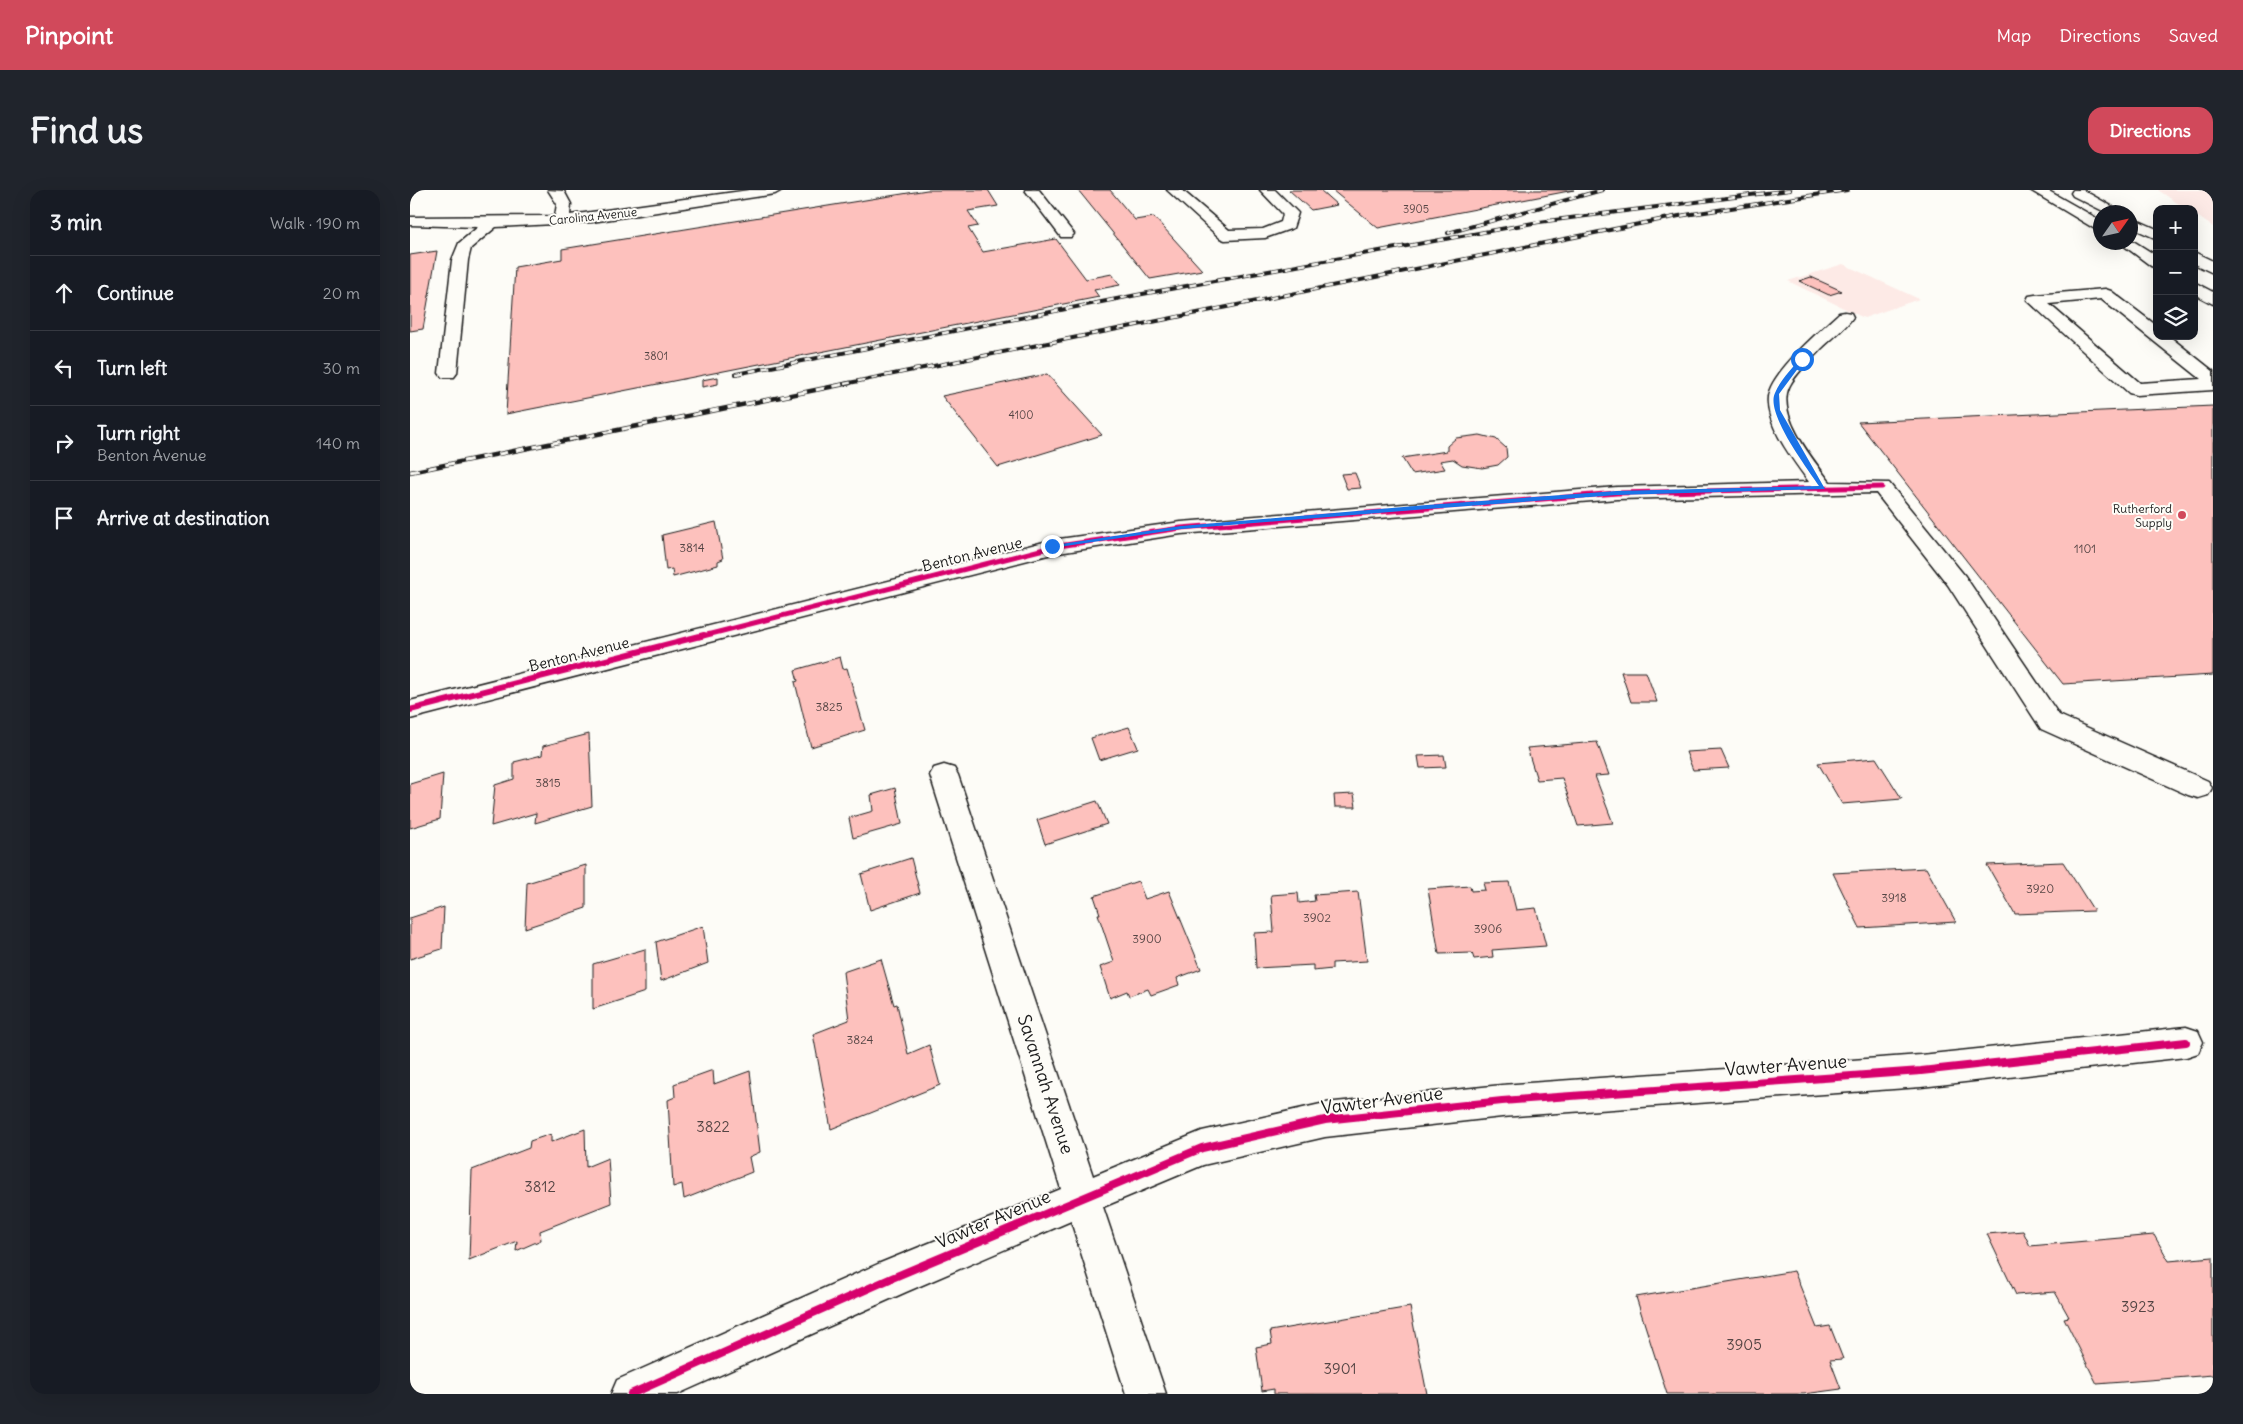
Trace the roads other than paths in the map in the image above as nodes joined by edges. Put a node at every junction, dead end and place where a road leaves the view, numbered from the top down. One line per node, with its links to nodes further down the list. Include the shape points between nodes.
1 (555, 190): 9 (street, via 564,199 566,208)
2 (775, 190): 9 (street, Carolina Avenue, via 651,210)
3 (1032, 190): 15 (street)
4 (1174, 190): 5 (street, via 1225,235 1265,233 1288,225 1291,213)
5 (1267, 190)
6 (2037, 190): 11 (street)
7 (2072, 190): 8 (street)
8 (2101, 205)
9 (561, 220): 12 (street, Carolina Avenue)
10 (410, 221): 12 (street, Carolina Avenue)
11 (2093, 221)
12 (493, 222): 25 (street, via 464,246)
13 (2138, 225): 14 (street)
14 (2153, 233)
15 (1066, 234)
16 (2138, 250): 17 (street)
17 (2153, 259)
18 (2198, 259): 19 (street)
19 (2213, 268)
20 (2198, 290): 21 (street)
21 (2213, 299)
22 (1845, 317): 28 (street, via 1802,359 1777,394 1777,410)
23 (2153, 333): 27 (street, via 2105,294 2035,300 2136,388)
24 (2162, 340): 26 (street)
25 (448, 373)
26 (2213, 380)
27 (2213, 384)
28 (1823, 488): 29 (street, Benton Avenue, via 1617,493 1181,528 1052,546); 31 (street, Benton Avenue, via 1882,487 1957,581 2050,722)
29 (410, 710)
30 (944, 775): 33 (street, Savannah Avenue)
31 (2208, 791)
32 (2186, 1042): 33 (street, Vawter Avenue, via 1921,1071 1502,1101 1325,1120 1202,1148)
33 (1084, 1197): 34 (street, Vawter Avenue); 35 (street, Savannah Avenue)
34 (631, 1394)
35 (1146, 1394)

